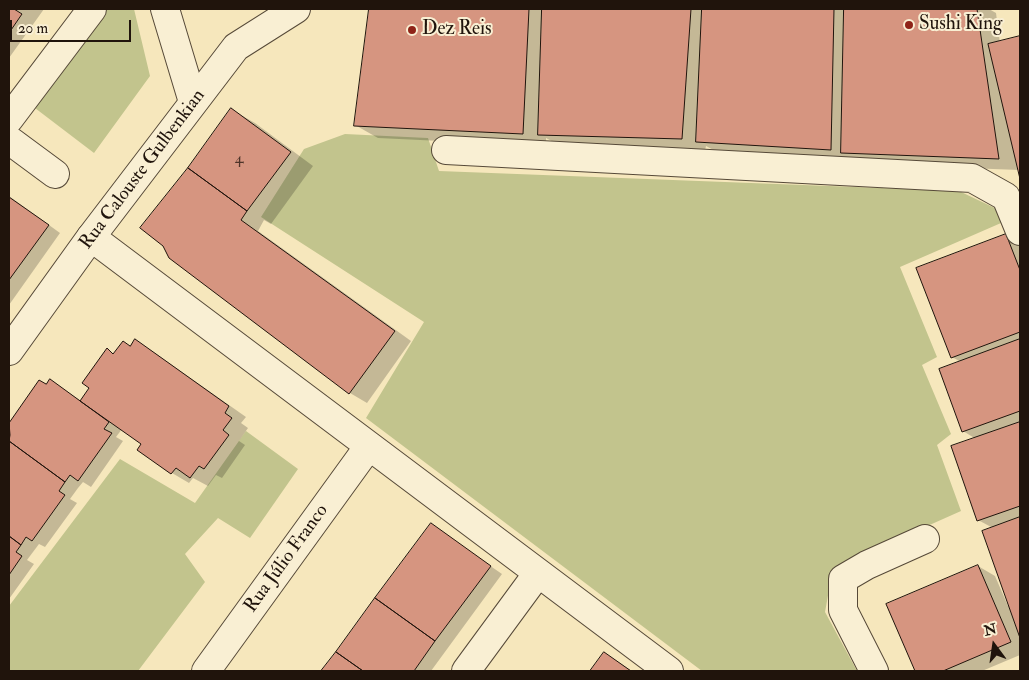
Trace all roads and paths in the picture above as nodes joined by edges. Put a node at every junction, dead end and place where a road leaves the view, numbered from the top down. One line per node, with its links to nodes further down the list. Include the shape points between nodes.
1 (92, 9): 5 (street)
2 (165, 9): 4 (street)
3 (296, 9): 4 (street, Rua Calouste Gulbenkian, via 236,47)
4 (194, 102): 10 (street, Rua Calouste Gulbenkian)
5 (9, 119)
6 (9, 140): 8 (street)
7 (446, 150): 9 (street, via 972,178 1006,197)
8 (55, 174)
9 (1020, 231)
10 (91, 237): 11 (street, Rua Calouste Gulbenkian); 12 (street)
11 (9, 351)
12 (369, 446): 14 (street); 15 (street, Rua Júlio Franco)
13 (925, 539): 18 (street, via 843,579 844,610)
14 (538, 573): 16 (street); 17 (street)
15 (206, 671)
16 (466, 671)
17 (669, 671)
18 (874, 671)

